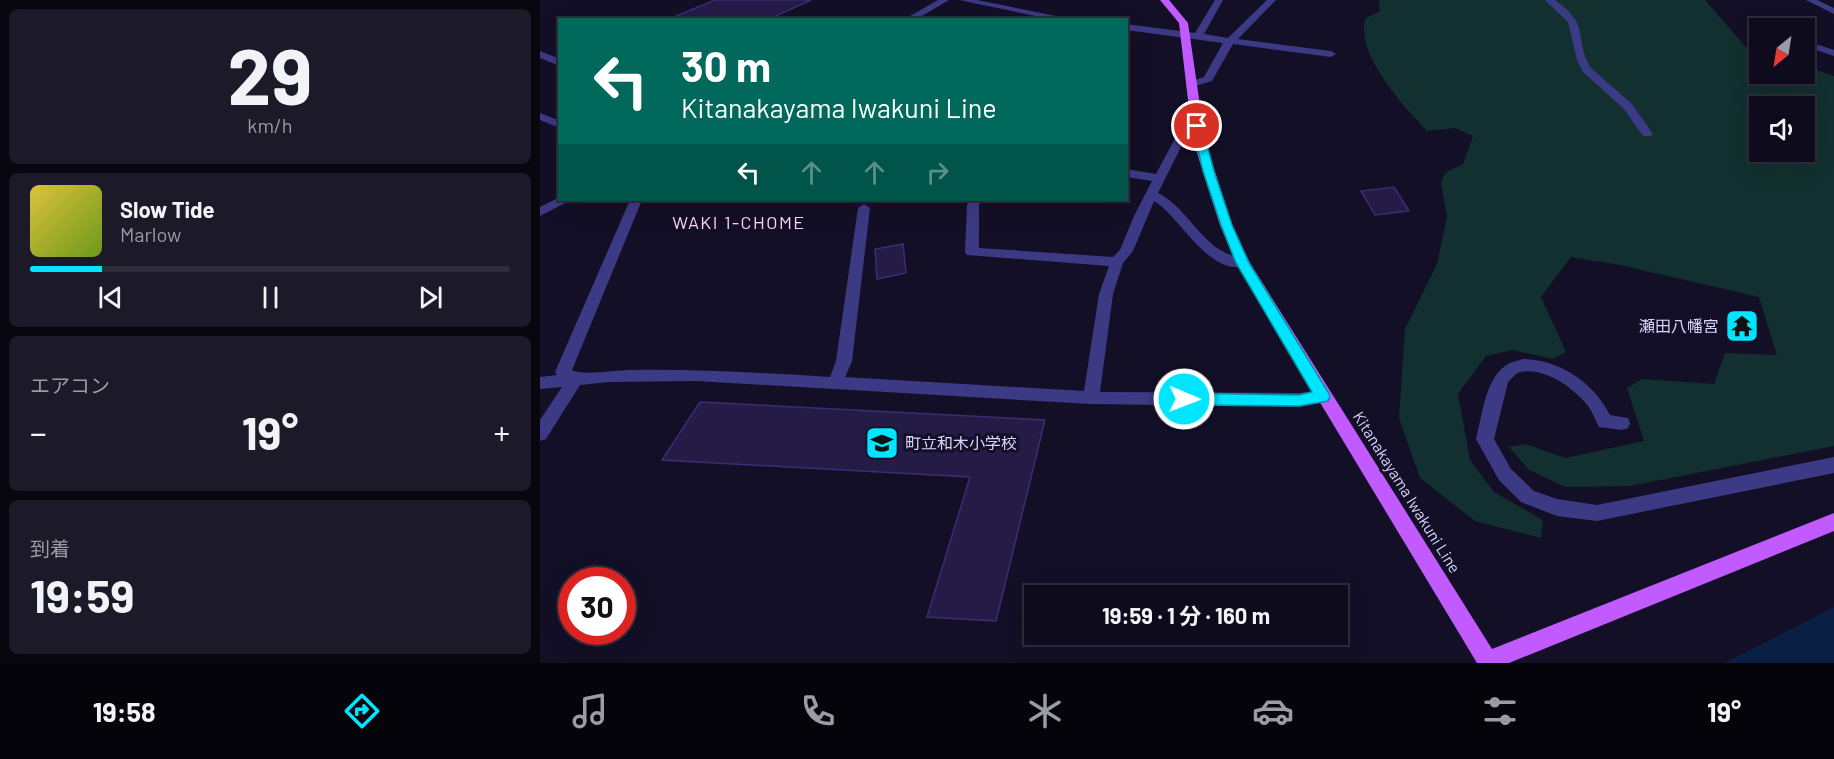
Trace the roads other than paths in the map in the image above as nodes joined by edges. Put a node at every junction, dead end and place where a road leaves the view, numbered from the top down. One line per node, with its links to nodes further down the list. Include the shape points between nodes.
1 (945, 0): 9 (street)
2 (963, 0): 10 (street)
3 (1164, 0): 12 (main road, Kitanakayama Iwakuni Line)
4 (1219, 0): 12 (street)
5 (1272, 0): 13 (street)
6 (1549, 0): 24 (street, via 1575,26 1582,62 1588,71 1619,96)
7 (1810, 0): 8 (street)
8 (1834, 10)
9 (915, 18)
10 (1061, 18)
11 (1128, 27): 12 (street)
12 (1192, 36): 13 (street); 20 (main road, Kitanakayama Iwakuni Line)
13 (1230, 41): 17 (street); 20 (street, via 1208,80)
14 (1819, 48): 15 (street)
15 (1834, 53)
16 (540, 54): 18 (street)
17 (1331, 54)
18 (555, 61): 19 (street)
19 (540, 64)
20 (1192, 84): 23 (main road, Kitanakayama Iwakuni Line)
21 (540, 116): 22 (street)
22 (558, 124)
23 (1197, 126): 26 (street, via 1184,131); 34 (main road, Kitanakayama Iwakuni Line, via 1223,214)
24 (1647, 134)
25 (1128, 173): 26 (street)
26 (1159, 178): 27 (street)
27 (1151, 194): 33 (street, via 1126,251); 34 (street, via 1161,198 1223,258)
28 (559, 201): 32 (street)
29 (636, 201): 35 (street, via 563,372)
30 (975, 201): 33 (street, via 972,252)
31 (864, 208): 37 (street, via 844,361)
32 (540, 212)
33 (1117, 262): 39 (street, via 1106,294)
34 (1243, 263): 38 (main road, Kitanakayama Iwakuni Line)
35 (575, 380): 36 (street); 37 (street, via 696,375); 41 (street)
36 (540, 383)
37 (835, 383): 39 (street)
38 (1323, 396): 39 (street, via 1299,400); 44 (main road, Kitanakayama Iwakuni Line)
39 (1091, 398)
40 (1622, 423): 42 (street, via 1605,422 1592,398 1567,377 1540,367 1514,366 1502,378 1485,439 1511,485 1560,510 1596,513)
41 (540, 434)
42 (1834, 465)
43 (1834, 522): 44 (main road, Kitanakayama Iwakuni Line)
44 (1486, 662)

